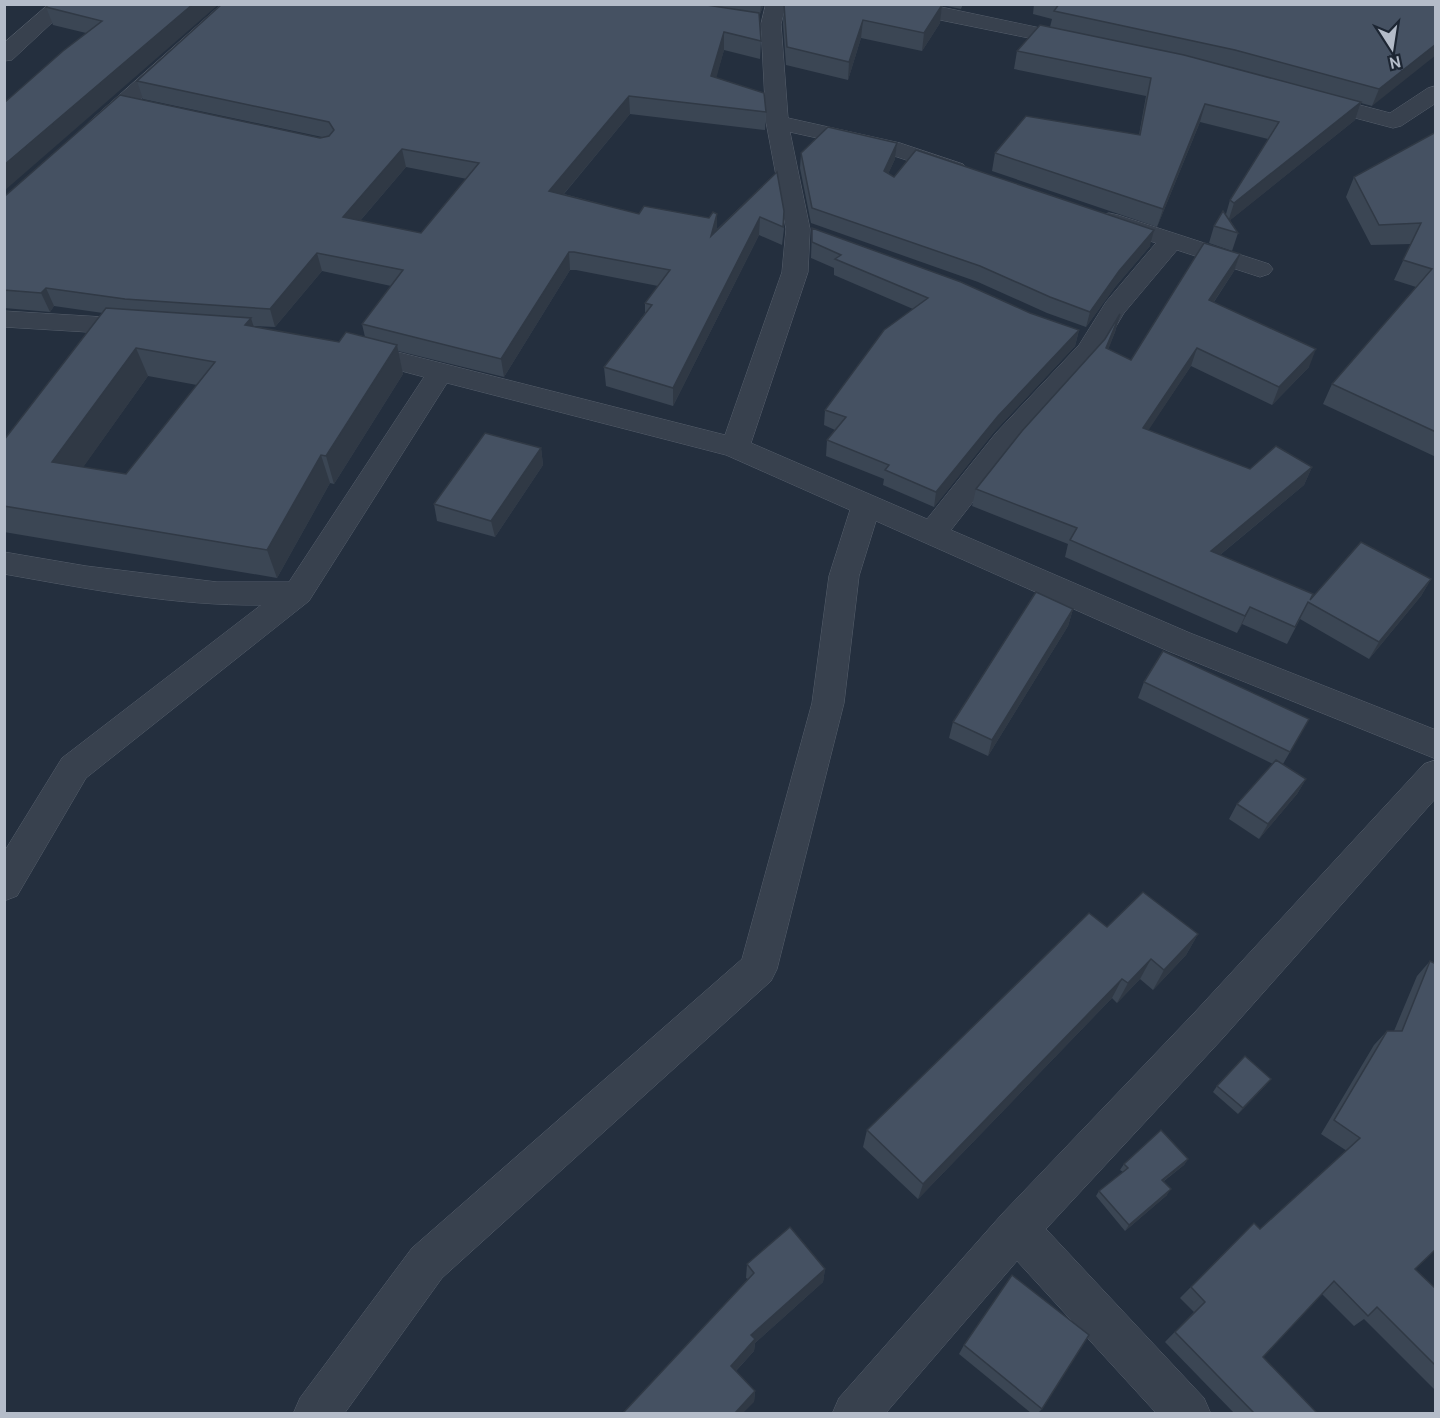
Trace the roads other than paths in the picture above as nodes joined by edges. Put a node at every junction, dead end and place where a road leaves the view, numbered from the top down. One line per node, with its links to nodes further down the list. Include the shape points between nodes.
1 (62, 4): 6 (street)
2 (235, 4): 9 (street)
3 (891, 4): 5 (street)
4 (765, 16): 11 (street)
5 (1097, 46)
6 (4, 56)
7 (1436, 93): 8 (street, via 1393,121)
8 (1298, 96)
9 (124, 104): 10 (street); 12 (street)
10 (146, 109)
11 (777, 122): 13 (street, via 892,148); 21 (street, via 808,233)
12 (81, 141)
13 (977, 176)
14 (1087, 212): 15 (street)
15 (1171, 242): 16 (street); 23 (street, via 1082,337 1090,349 1006,440)
16 (1260, 269)
17 (4, 319): 18 (street)
18 (167, 329)
19 (337, 345): 20 (street)
20 (441, 371): 21 (street); 25 (street)
21 (735, 447): 22 (street)
22 (867, 504): 23 (street); 30 (street, via 844,576 828,703 758,969 427,1263)
23 (932, 533): 26 (street, via 1179,642)
24 (4, 563): 25 (street, via 217,594)
25 (298, 593): 28 (street, via 74,768)
26 (1436, 745)
27 (1436, 774): 29 (street)
28 (4, 885)
29 (1017, 1228): 31 (street); 32 (street)
30 (316, 1413)
31 (855, 1413)
32 (1188, 1413)

